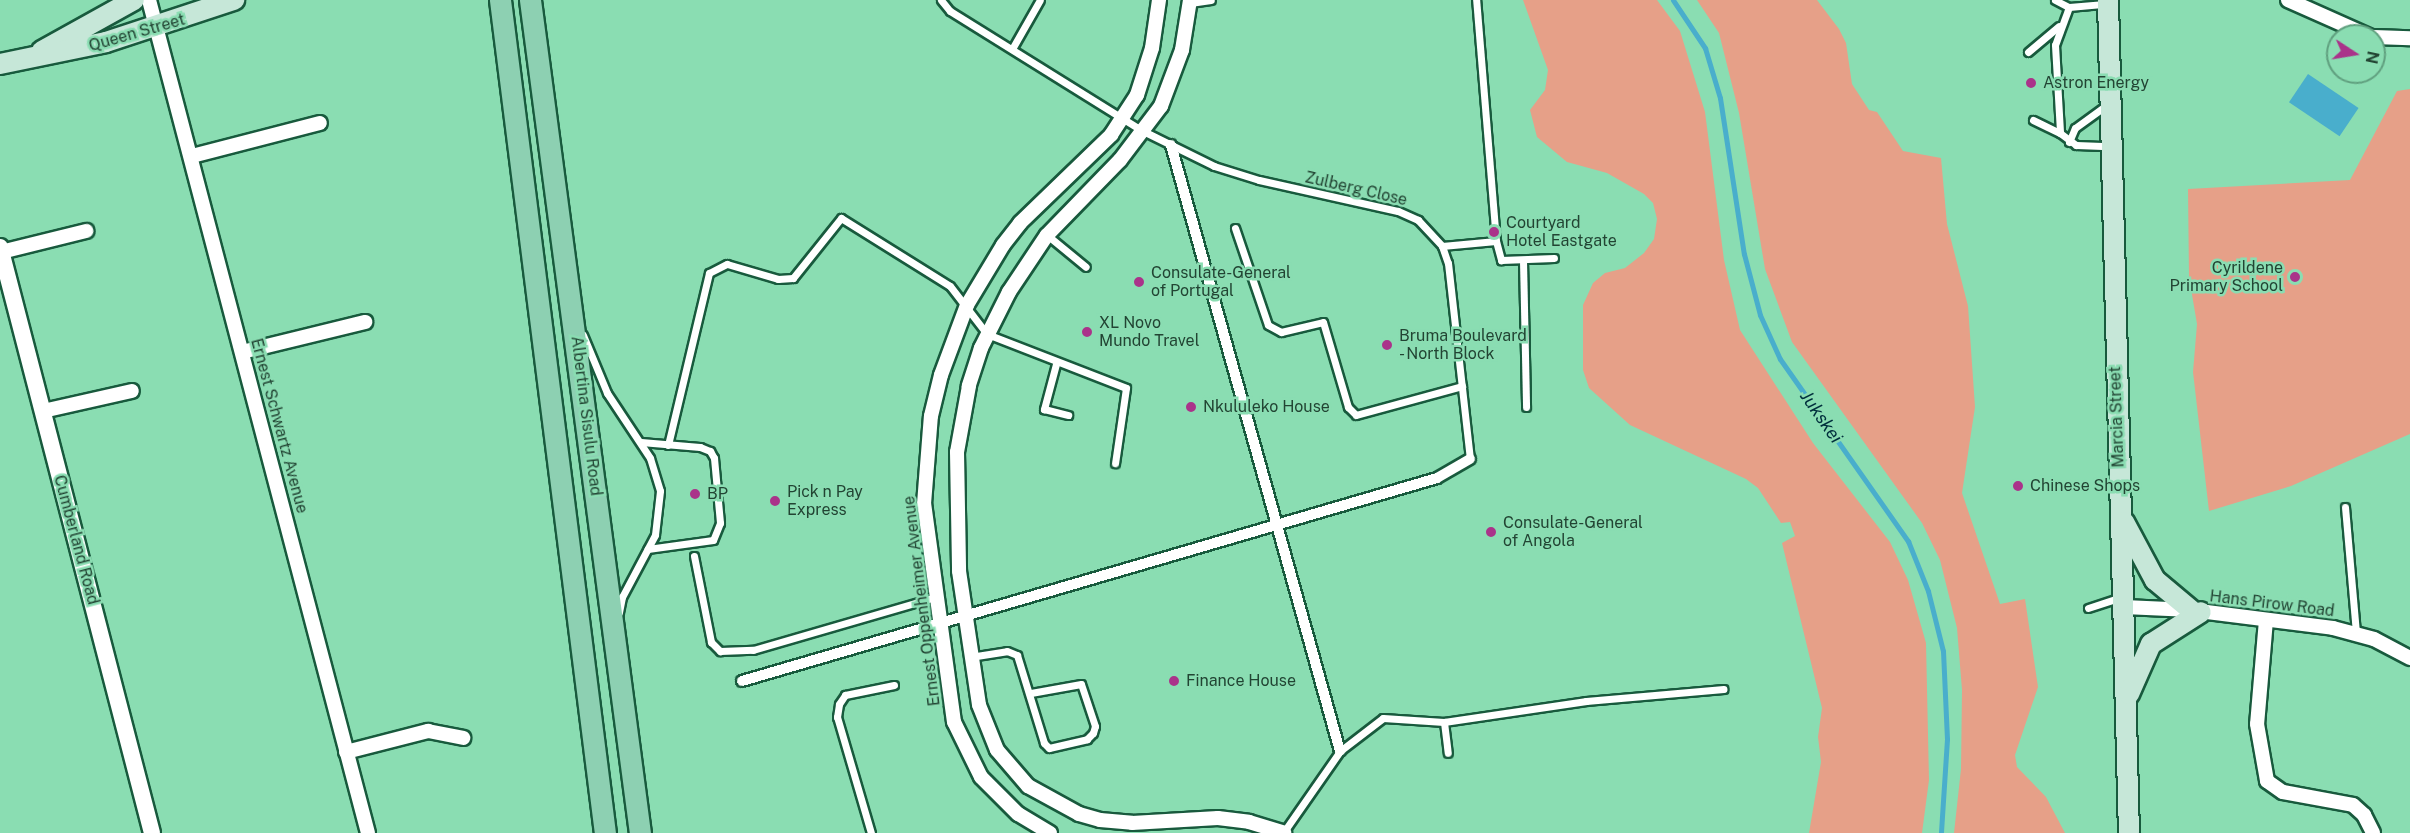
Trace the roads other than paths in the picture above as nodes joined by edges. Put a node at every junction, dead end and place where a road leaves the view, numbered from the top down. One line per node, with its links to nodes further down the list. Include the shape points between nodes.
1 (134, 0): 23 (main road, Queen Street)
2 (149, 0): 18 (street, Ernest Schwartz Avenue)
3 (234, 0): 18 (main road, Queen Street)
4 (530, 0): 45 (main road, Albertina Sisulu Road)
5 (941, 0): 21 (lane, Zulberg Close, via 950,11)
6 (1040, 0): 21 (lane)
7 (1159, 0): 26 (street, Ernest Oppenheimer Avenue, via 1148,62)
8 (1211, 0): 13 (lane)
9 (1476, 0): 38 (lane)
10 (2055, 0): 15 (lane)
11 (2288, 0): 16 (street)
12 (499, 2): 90 (main road, Albertina Sisulu Road)
13 (1190, 2): 29 (street, via 1175,74)
14 (2108, 2): 15 (lane); 25 (main road, Marcia Street)
15 (2069, 7): 17 (lane)
16 (2342, 24)
17 (2059, 26): 22 (lane); 30 (lane, via 2055,45)
18 (158, 28): 23 (main road, Queen Street, via 75,51); 34 (street, Ernest Schwartz Avenue)
19 (2386, 37): 20 (street)
20 (2410, 38)
21 (1012, 49): 26 (lane, Zulberg Close)
22 (2028, 52)
23 (37, 55): 24 (main road, Queen Street)
24 (0, 64)
25 (2111, 102): 31 (lane, via 2075,128); 33 (main road, Marcia Street)
26 (1123, 119): 29 (lane, Zulberg Close); 44 (street, Ernest Oppenheimer Avenue, via 1088,159 1020,223)
27 (2033, 120): 30 (lane)
28 (320, 123): 34 (street)
29 (1143, 131): 32 (lane, Zulberg Close); 37 (street)
30 (2060, 133): 31 (lane)
31 (2069, 142): 33 (lane, via 2085,147)
32 (1171, 146): 39 (lane, Zulberg Close, via 1230,172 1406,213 1426,227); 61 (street)
33 (2111, 146): 60 (main road, Marcia Street)
34 (192, 156): 48 (street, Ernest Schwartz Avenue)
35 (1235, 228): 50 (lane, via 1268,325 1281,332 1323,322 1348,406 1356,415)
36 (86, 231): 40 (street)
37 (1047, 235): 43 (lane); 47 (street)
38 (1496, 241): 39 (lane); 42 (lane, via 1502,260)
39 (1442, 246): 50 (lane, Zulberg Close, via 1451,284)
40 (1, 249): 53 (street, Cumberland Road)
41 (1554, 258): 42 (lane)
42 (1523, 260): 52 (lane)
43 (1086, 267)
44 (967, 305): 47 (lane); 56 (lane, via 936,275 841,218 793,278 778,279 728,264 716,266 704,284); 65 (street, Ernest Oppenheimer Avenue, via 941,375 930,426 924,504)
45 (573, 313): 55 (lane, via 607,393); 74 (main road, Albertina Sisulu Road)
46 (365, 322): 48 (street)
47 (987, 334): 49 (lane); 64 (street, via 969,386 957,452)
48 (243, 352): 85 (street, Ernest Schwartz Avenue)
49 (1056, 364): 54 (lane, via 1044,409); 58 (lane, via 1128,391)
50 (1462, 386): 57 (lane, Zulberg Close)
51 (132, 392): 53 (street)
52 (1526, 407)
53 (43, 411): 88 (street, Cumberland Road)
54 (1068, 415)
55 (641, 442): 56 (lane); 62 (lane, via 660,491 658,522)
56 (668, 445): 62 (lane, via 700,447 713,455 720,530 713,540)
57 (1470, 459): 61 (street, via 1437,478)
58 (1115, 463)
59 (2345, 507): 73 (lane)
60 (2120, 514): 67 (main road, Marcia Street); 69 (main road, via 2155,580)
61 (1278, 526): 70 (street); 84 (street)
62 (648, 549): 74 (lane, via 622,597)
63 (694, 556): 66 (lane, via 711,642 720,651 753,650)
64 (959, 571): 65 (street); 70 (street)
65 (933, 574): 66 (street, Ernest Oppenheimer Avenue)
66 (935, 597): 72 (street, Ernest Oppenheimer Avenue)
67 (2123, 602): 68 (lane); 69 (street, Hans Pirow Road); 81 (main road, Marcia Street)
68 (2088, 608)
69 (2196, 611): 71 (street, Hans Pirow Road); 81 (main road, via 2151,644)
70 (965, 616): 72 (street); 75 (street)
71 (2266, 620): 73 (street, Hans Pirow Road); 95 (street, via 2257,724 2267,781 2283,792 2353,805 2364,815)
72 (938, 624): 77 (street); 87 (street, Ernest Oppenheimer Avenue, via 954,722 965,749 981,777)
73 (2356, 632): 76 (street, Hans Pirow Road)
74 (614, 637): 91 (main road, Albertina Sisulu Road)
75 (970, 657): 80 (lane, via 1012,652 1021,661); 93 (street, via 979,705 997,750 1018,776 1054,802 1079,814 1112,822 1218,818 1249,822)
76 (2410, 658)
77 (742, 681)
78 (894, 685): 92 (lane, via 845,695 839,704 837,717)
79 (1723, 689): 82 (lane, via 1586,701)
80 (1031, 693): 80 (lane, via 1044,743 1049,748 1088,739 1093,733 1095,726 1081,684)
81 (2126, 700): 94 (main road, Marcia Street)
82 (1444, 722): 84 (lane, via 1383,718); 86 (lane)
83 (463, 738): 85 (street, via 428,731)
84 (1340, 751): 93 (lane)
85 (346, 752): 89 (street, Ernest Schwartz Avenue)
86 (1448, 753)
87 (1039, 831)
88 (152, 833)
89 (368, 833)
90 (605, 833)
91 (640, 833)
92 (871, 833)
93 (1283, 833)
94 (2129, 833)
95 (2373, 833)

